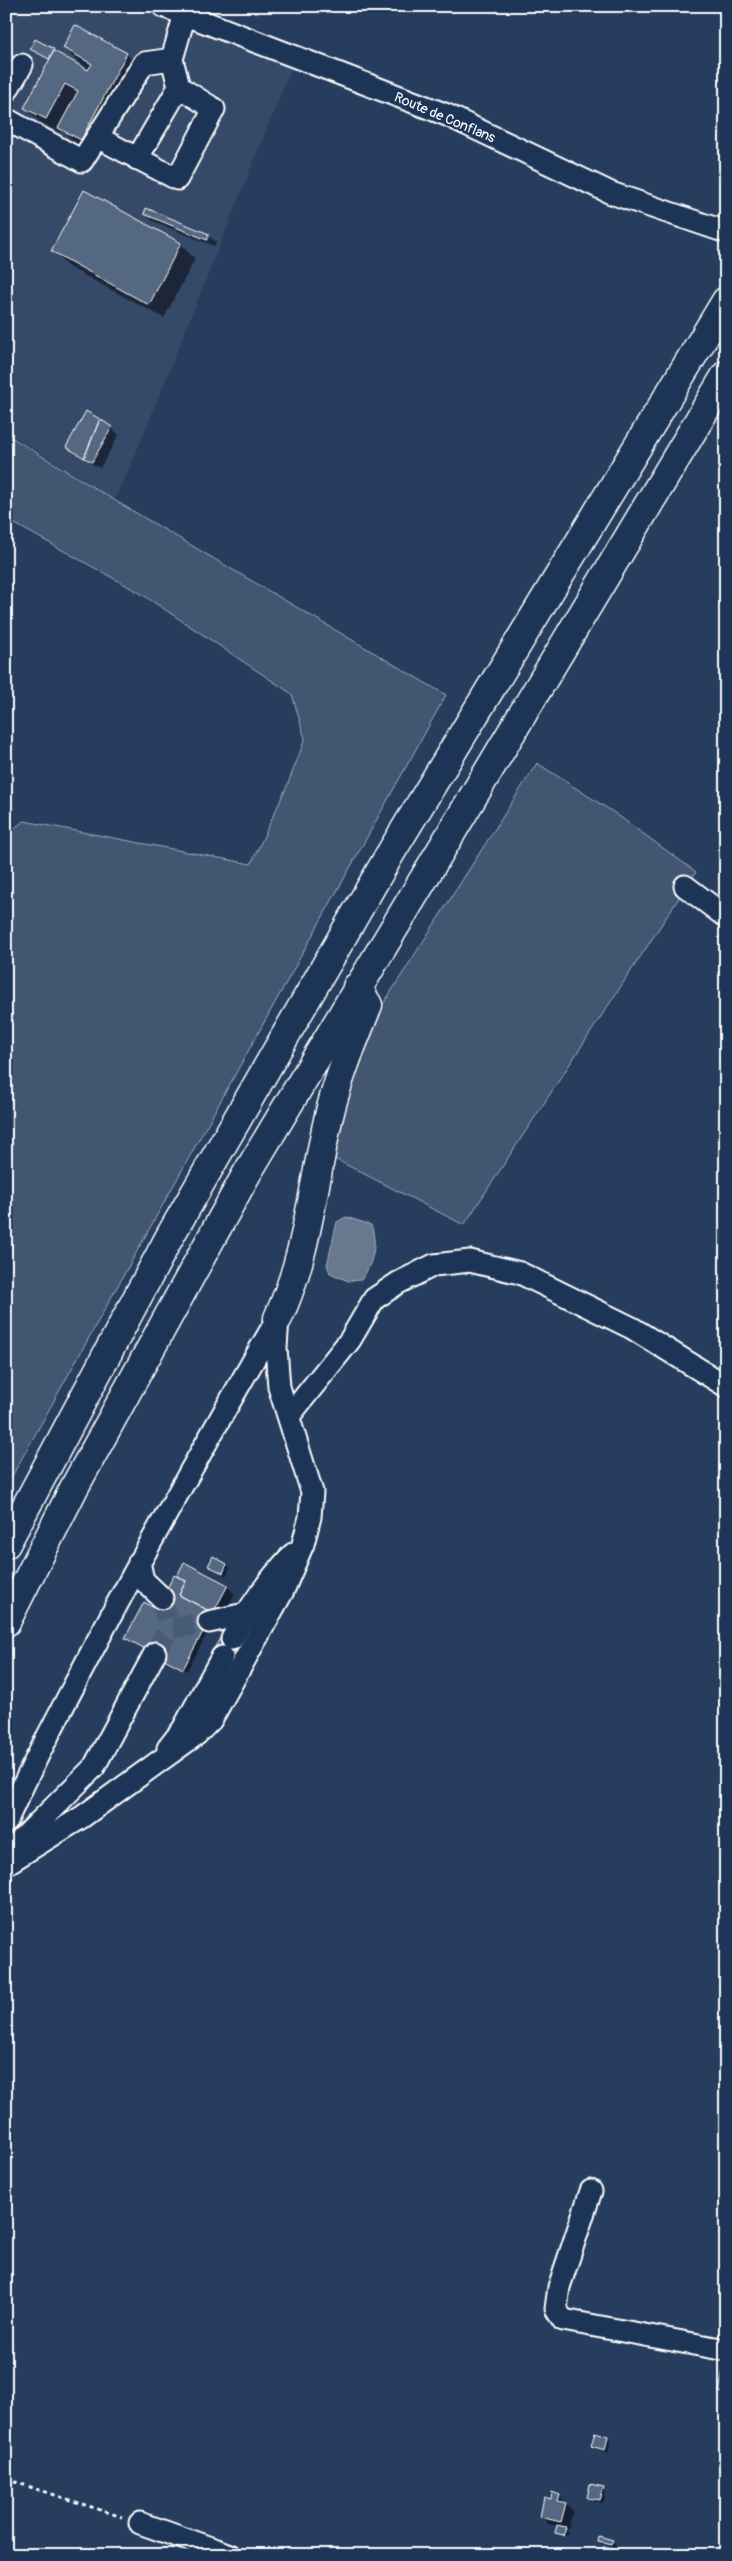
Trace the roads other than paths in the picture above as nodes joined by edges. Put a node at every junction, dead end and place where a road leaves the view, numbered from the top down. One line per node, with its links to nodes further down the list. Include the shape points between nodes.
1 (163, 6): 2 (street, Route de Conflans)
2 (185, 14): 3 (street); 10 (street, Route de Conflans, via 447,115 611,193)
3 (172, 59): 5 (street); 8 (street, via 144,63)
4 (22, 65): 6 (street)
5 (179, 87): 9 (street); 9 (street, via 214,110 177,179)
6 (6, 92)
7 (6, 118): 8 (street, via 82,161)
8 (97, 137): 9 (street)
9 (137, 159)
10 (726, 232)
11 (726, 301): 19 (highway, via 390,854 170,1236)
12 (726, 375): 15 (highway)
13 (685, 886): 14 (street)
14 (726, 917)
15 (357, 987): 16 (highway, via 368,1005 344,1065 328,1118 298,1271); 24 (highway, via 246,1175 75,1486)
16 (278, 1318): 18 (street, via 279,1387); 21 (street)
17 (726, 1386): 18 (street, via 632,1328 520,1273 470,1261 434,1265 374,1299 350,1340)
18 (290, 1415): 20 (street, via 312,1492)
19 (6, 1544)
20 (303, 1544): 23 (street, via 268,1581); 29 (street, via 283,1591 211,1720)
21 (139, 1562): 22 (street, via 143,1580); 30 (street)
22 (162, 1598)
23 (245, 1614): 25 (street); 26 (street)
24 (6, 1622)
25 (208, 1622)
26 (232, 1639)
27 (155, 1654): 31 (street, via 94,1767)
28 (222, 1658): 29 (street, via 183,1729)
29 (158, 1763): 32 (street, via 82,1817)
30 (6, 1822)
31 (6, 1855)
32 (6, 1864)
33 (591, 2191): 34 (street, via 559,2287 556,2309 563,2320)
34 (726, 2350)
35 (140, 2523): 36 (street)
36 (230, 2555)

